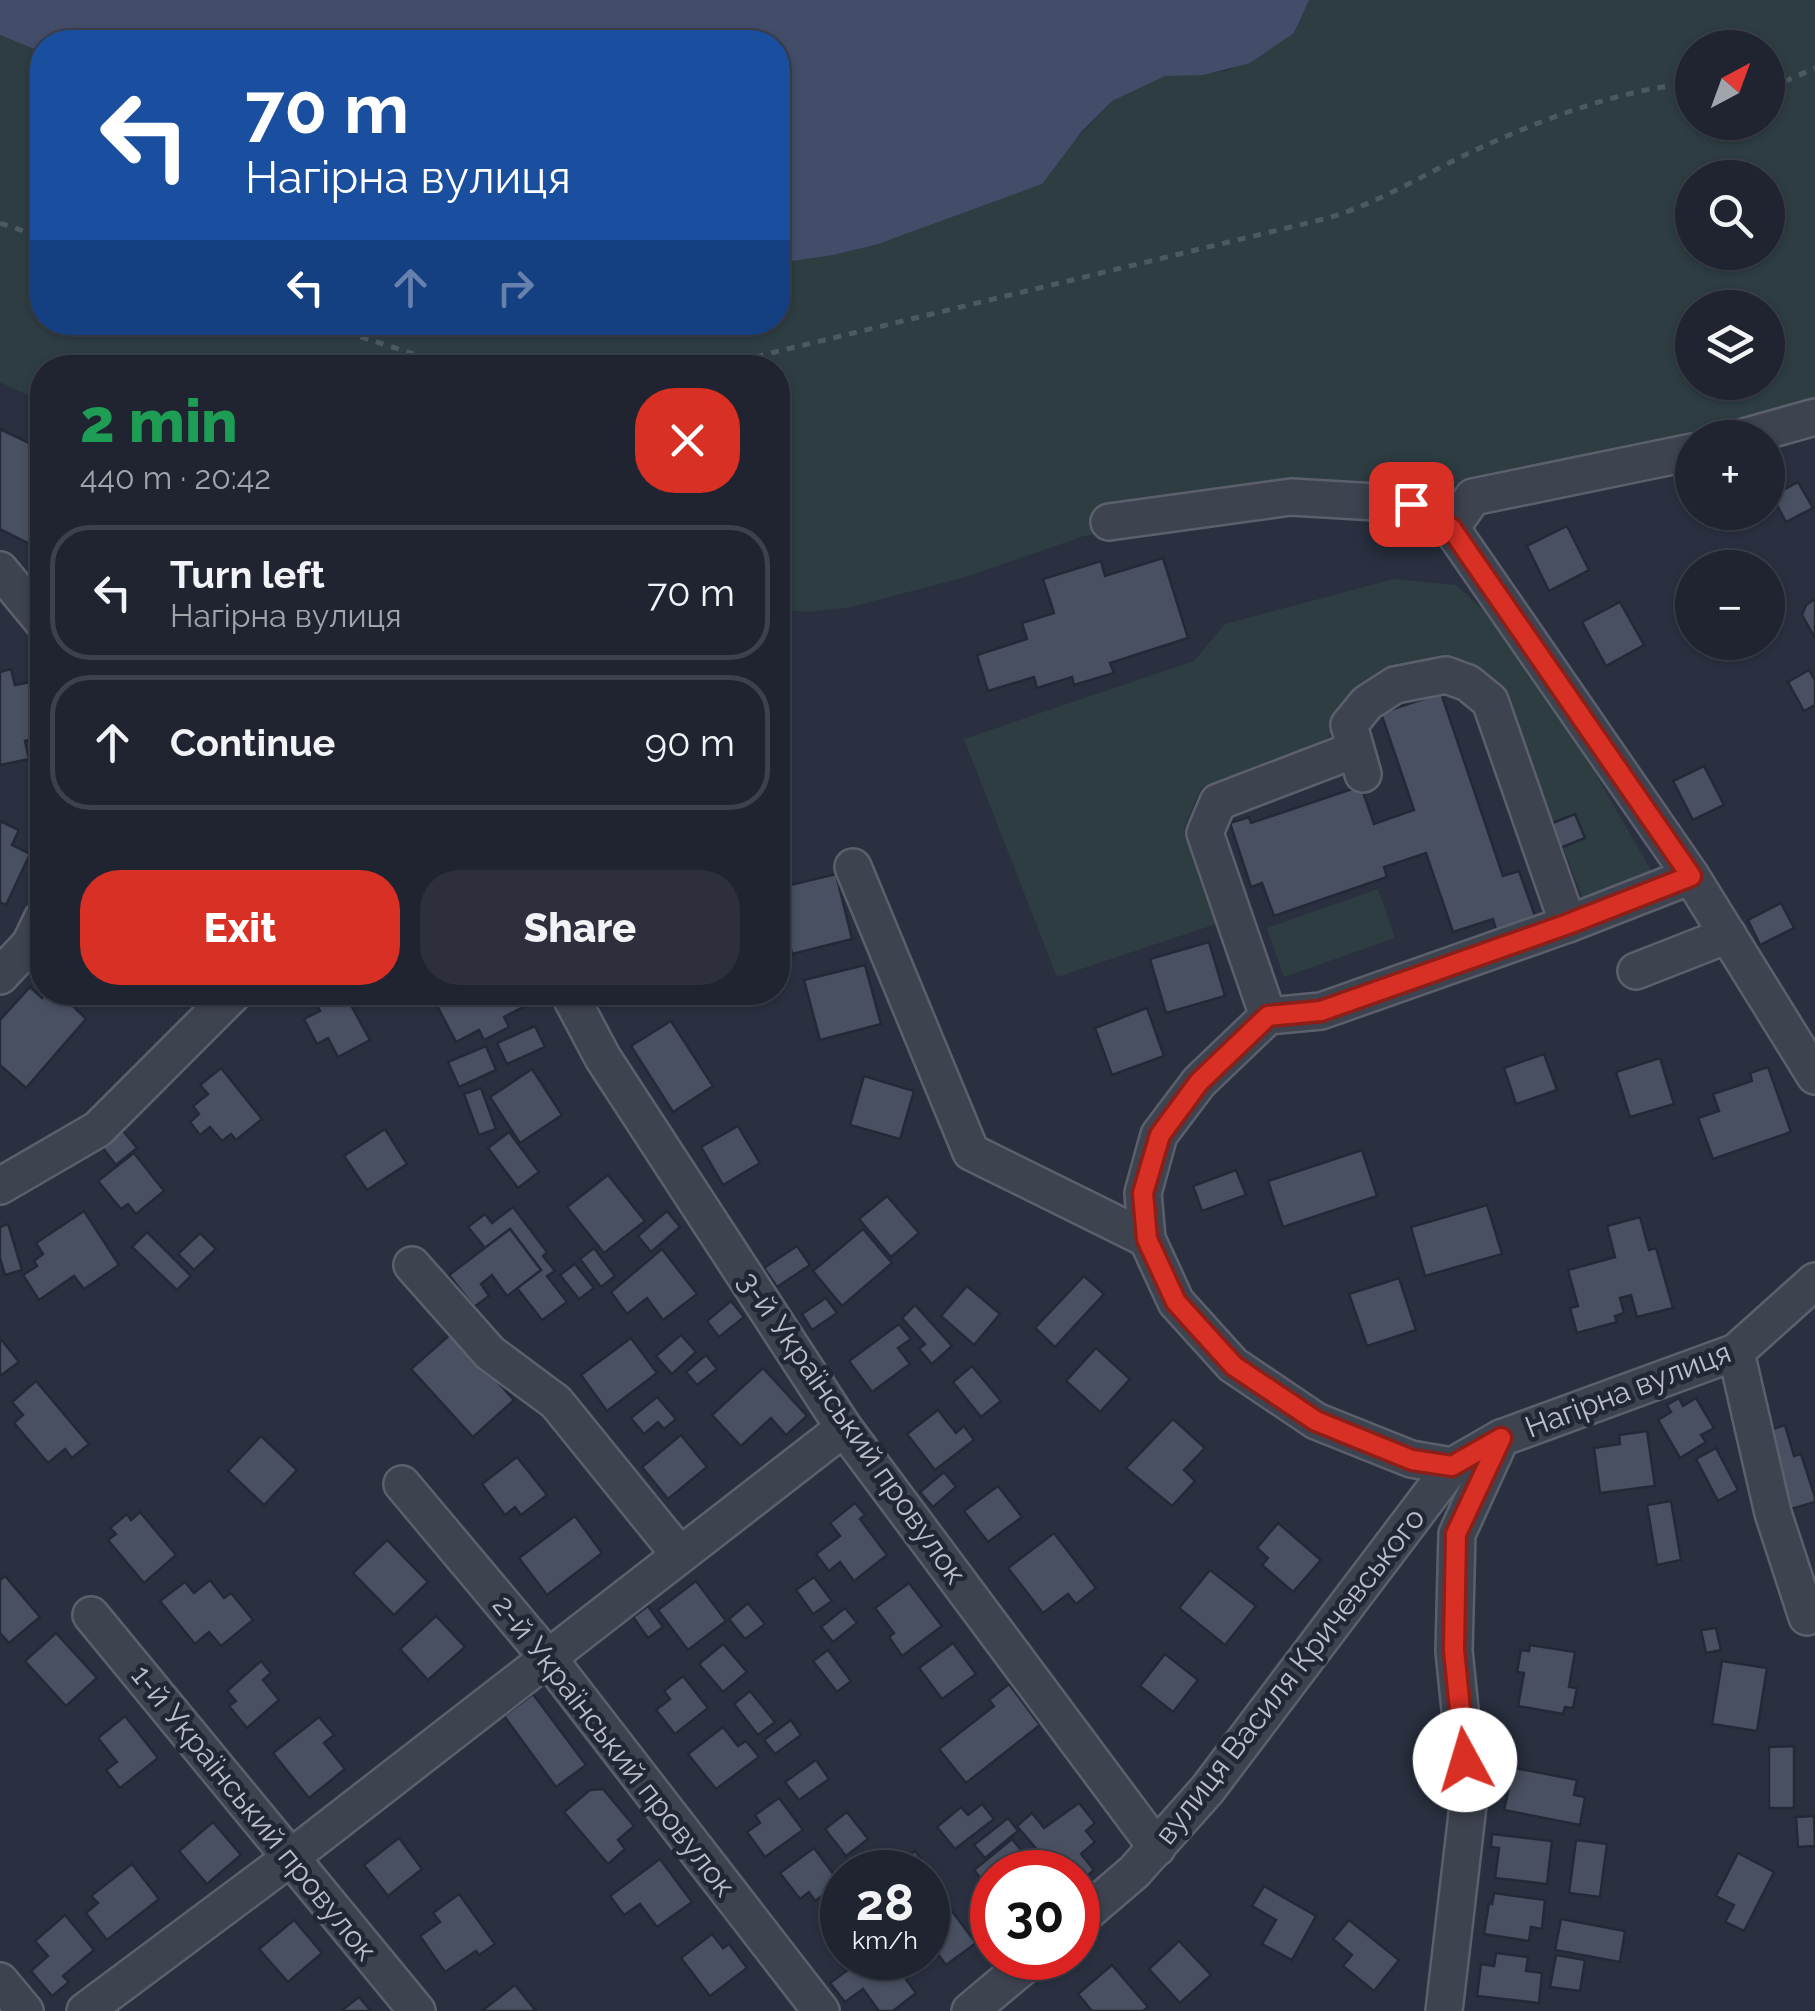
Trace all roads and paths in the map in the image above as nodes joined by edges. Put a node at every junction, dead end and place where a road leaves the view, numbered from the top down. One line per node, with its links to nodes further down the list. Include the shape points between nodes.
1 (1815, 68): 2 (path)
2 (1785, 80)
3 (1675, 85): 8 (path, via 1536,124 1328,218)
4 (0, 224): 5 (path)
5 (30, 233)
6 (355, 335): 7 (path)
7 (417, 355)
8 (763, 355)
9 (1815, 417): 10 (street)
10 (1785, 425)
11 (1675, 455): 13 (street, via 1473,496)
12 (1109, 522): 13 (street, via 1292,497 1411,504)
13 (1451, 528): 17 (street)
14 (0, 570): 15 (street)
15 (30, 606)
16 (853, 867): 28 (street, via 971,1152)
17 (1691, 876): 18 (street); 19 (street)
18 (1568, 924): 25 (street, via 1321,1011); 25 (street, via 1490,702 1446,674 1395,685 1349,725 1358,762 1218,802 1205,834)
19 (1728, 935): 21 (street); 26 (street)
20 (30, 944): 22 (street)
21 (1636, 971)
22 (0, 976)
23 (222, 1005): 27 (street, via 98,1129)
24 (575, 1005): 32 (street, 3-й Український провулок)
25 (1268, 1016): 28 (street, via 1199,1082 1160,1135 1143,1193)
26 (1815, 1076)
27 (0, 1186)
28 (1147, 1239): 34 (street, via 1176,1302 1234,1366 1316,1421 1412,1460)
29 (412, 1265): 36 (street, via 490,1353 556,1402)
30 (1815, 1281): 31 (street, Нагірна вулиця)
31 (1736, 1352): 33 (street, Нагірна вулиця); 38 (street, via 1772,1513)
32 (844, 1428): 36 (street); 40 (street, 3-й Український провулок)
33 (1501, 1438): 34 (street, Нагірна вулиця); 50 (street, via 1456,1534 1454,1650 1469,1797)
34 (1452, 1466): 40 (street, вулиця Василя Кричевського)
35 (402, 1484): 39 (street, 2-й Український провулок)
36 (680, 1555): 39 (street)
37 (91, 1615): 41 (street, 1-й Український провулок)
38 (1806, 1617)
39 (548, 1658): 41 (street); 48 (street, 2-й Український провулок)
40 (1157, 1848): 42 (street, вулиця Василя Кричевського)
41 (290, 1858): 46 (street); 47 (street, 1-й Український провулок)
42 (1100, 1901)
43 (1007, 1980): 49 (street)
44 (0, 1982): 45 (street)
45 (26, 2011)
46 (85, 2011)
47 (416, 2011)
48 (821, 2011)
49 (970, 2011)
50 (1444, 2011)

